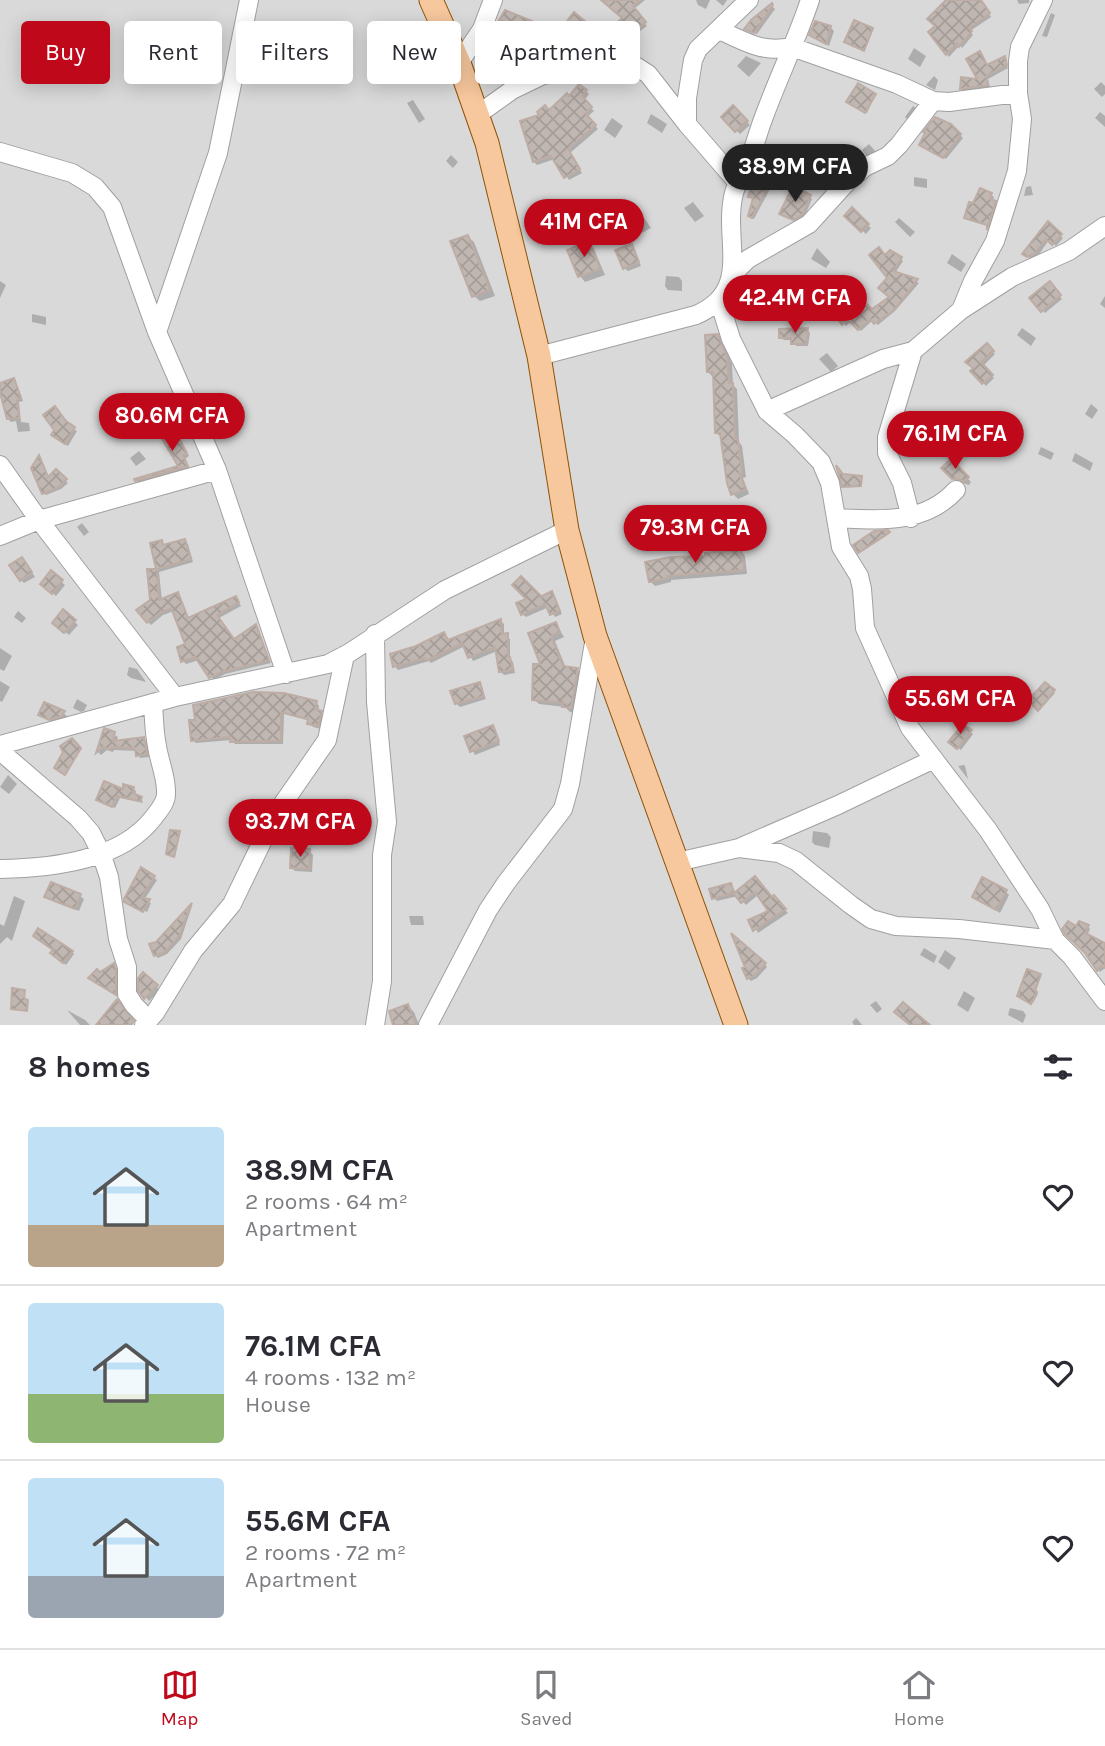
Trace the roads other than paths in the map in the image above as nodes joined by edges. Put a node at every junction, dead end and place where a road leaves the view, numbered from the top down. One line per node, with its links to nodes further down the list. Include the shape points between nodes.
1 (249, 0): 22 (street, via 218,153)
2 (431, 0): 7 (main road)
3 (493, 0): 10 (street, via 482,29)
4 (749, 0): 8 (street)
5 (810, 0): 9 (street)
6 (1043, 0): 12 (street, via 1020,47)
7 (440, 21)
8 (719, 30): 9 (street, via 761,48); 15 (street, via 693,60)
9 (792, 47): 13 (street); 17 (street)
10 (461, 59)
11 (461, 71): 14 (main road)
12 (1018, 93): 13 (street); 21 (street, via 1022,119 1017,171 995,241)
13 (933, 101): 19 (street, via 900,145 864,167 810,224 748,259)
14 (477, 115): 15 (street, via 541,76 574,65 618,64 648,74); 24 (main road)
15 (687, 124): 17 (street)
16 (0, 152): 22 (street, via 72,173 96,187 112,207)
17 (738, 183): 19 (street, via 732,207)
18 (1105, 226): 21 (street)
19 (732, 275): 20 (street)
20 (719, 300): 24 (street, via 696,315); 25 (street, via 731,340)
21 (961, 310): 23 (street)
22 (157, 332): 27 (street)
23 (913, 352): 25 (street, via 883,359); 29 (street, via 887,437 887,453 902,483)
24 (539, 356): 32 (main road)
25 (766, 411): 30 (street, via 821,462)
26 (0, 465): 31 (street)
27 (217, 470): 31 (street); 37 (street)
28 (956, 490): 29 (street, via 929,512)
29 (911, 517): 30 (street)
30 (836, 519): 41 (street, via 841,547 859,576 865,628 910,728)
31 (39, 520): 33 (street); 38 (street)
32 (567, 530): 34 (street, via 445,590); 35 (main road)
33 (0, 536)
34 (375, 634): 36 (street); 49 (street, via 387,822 382,855 382,981)
35 (595, 636): 44 (main road); 50 (street, via 562,809 488,910)
36 (345, 656): 37 (street); 48 (street, via 327,740 275,815 232,904 193,951)
37 (286, 674): 38 (street)
38 (175, 697): 39 (street)
39 (153, 703): 40 (street); 43 (street, via 165,803 147,826)
40 (0, 748): 43 (street, via 78,818)
41 (934, 760): 42 (street); 46 (street, via 988,830)
42 (739, 848): 44 (street); 46 (street, via 779,853 796,861 871,919 896,926)
43 (101, 853): 45 (street, via 62,864); 48 (street, via 127,967 127,994)
44 (677, 862): 51 (main road)
45 (0, 869)
46 (1055, 940): 47 (street)
47 (1105, 1001)
48 (146, 1022)
49 (374, 1025)
50 (428, 1025)
51 (736, 1025)

